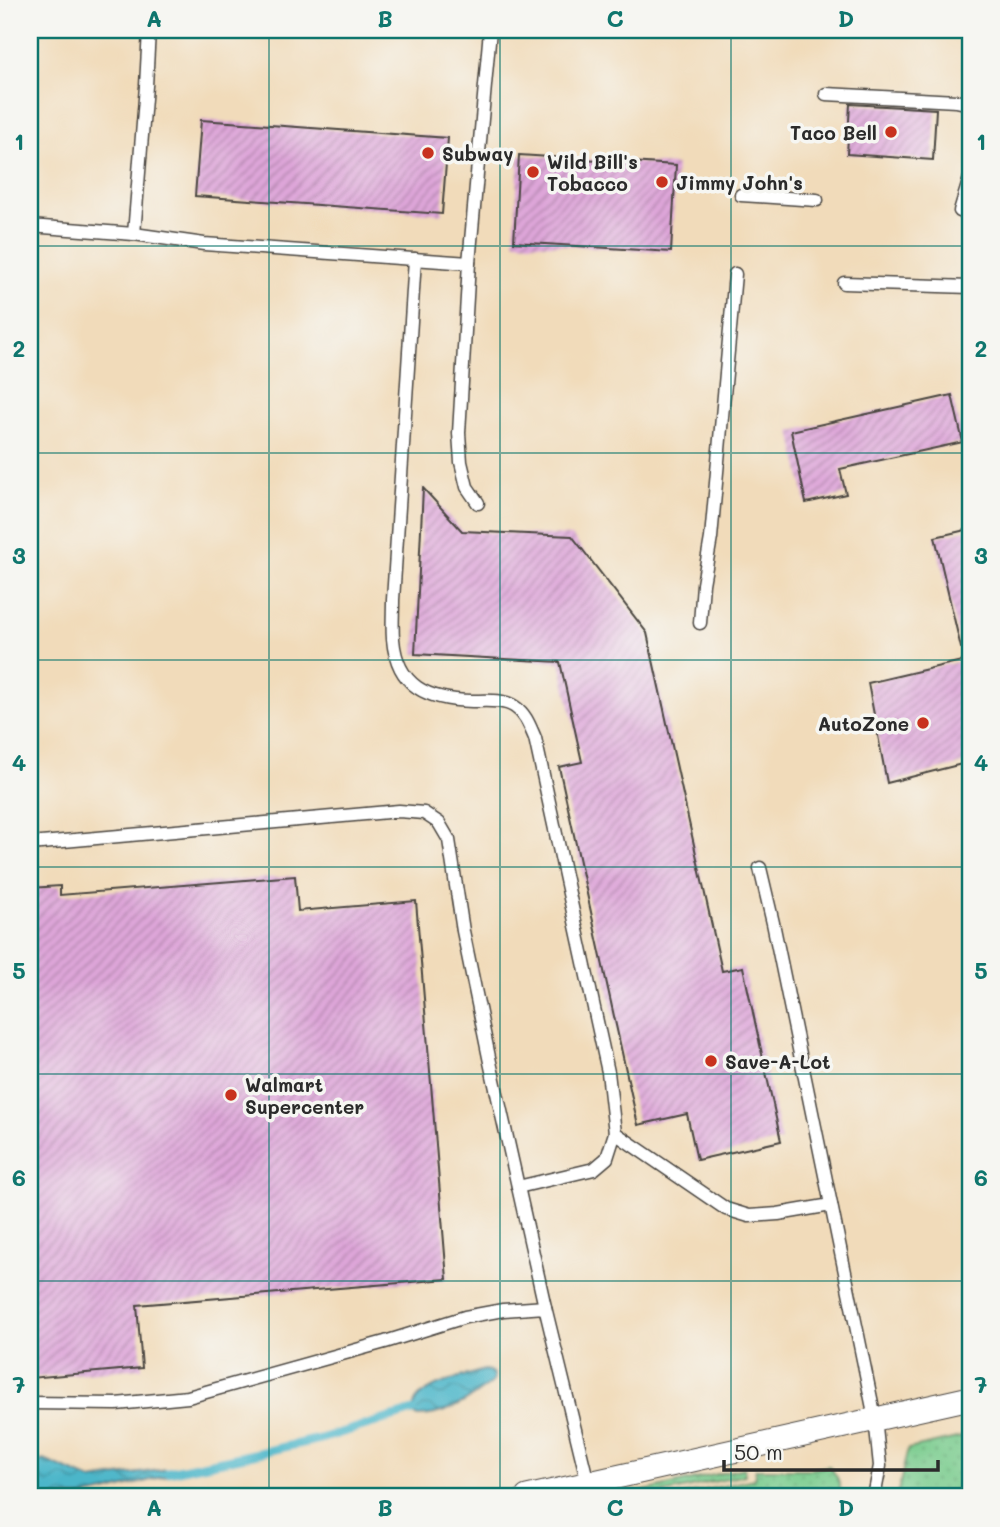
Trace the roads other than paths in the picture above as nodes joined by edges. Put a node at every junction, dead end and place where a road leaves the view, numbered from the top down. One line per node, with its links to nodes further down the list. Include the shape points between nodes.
1 (149, 30): 10 (lane)
2 (490, 30): 12 (lane)
3 (826, 94): 4 (lane)
4 (970, 104)
5 (970, 178): 8 (lane)
6 (741, 195): 7 (lane)
7 (817, 200)
8 (960, 211)
9 (30, 226): 10 (lane)
10 (134, 234): 11 (lane, via 204,244)
11 (415, 259): 12 (lane); 20 (lane, via 393,600 397,663 418,689 460,700 514,706 526,718 535,738 608,1072)
12 (469, 263): 16 (lane, via 459,433 467,487)
13 (734, 274): 17 (lane)
14 (845, 283): 15 (lane)
15 (970, 287)
16 (478, 503)
17 (700, 623)
18 (30, 845): 21 (lane, via 399,811 424,813 439,823 449,840 463,931)
19 (760, 868): 22 (lane)
20 (615, 1133): 21 (lane, via 607,1158 594,1168); 22 (lane, via 726,1209 749,1216)
21 (518, 1187): 23 (lane)
22 (831, 1205): 26 (lane)
23 (545, 1307): 25 (lane, via 465,1317 188,1397 116,1404); 27 (lane)
24 (970, 1398): 26 (street)
25 (30, 1404)
26 (875, 1418): 27 (street); 29 (lane, via 880,1466)
27 (589, 1483): 28 (street)
28 (527, 1497)
29 (874, 1497)

